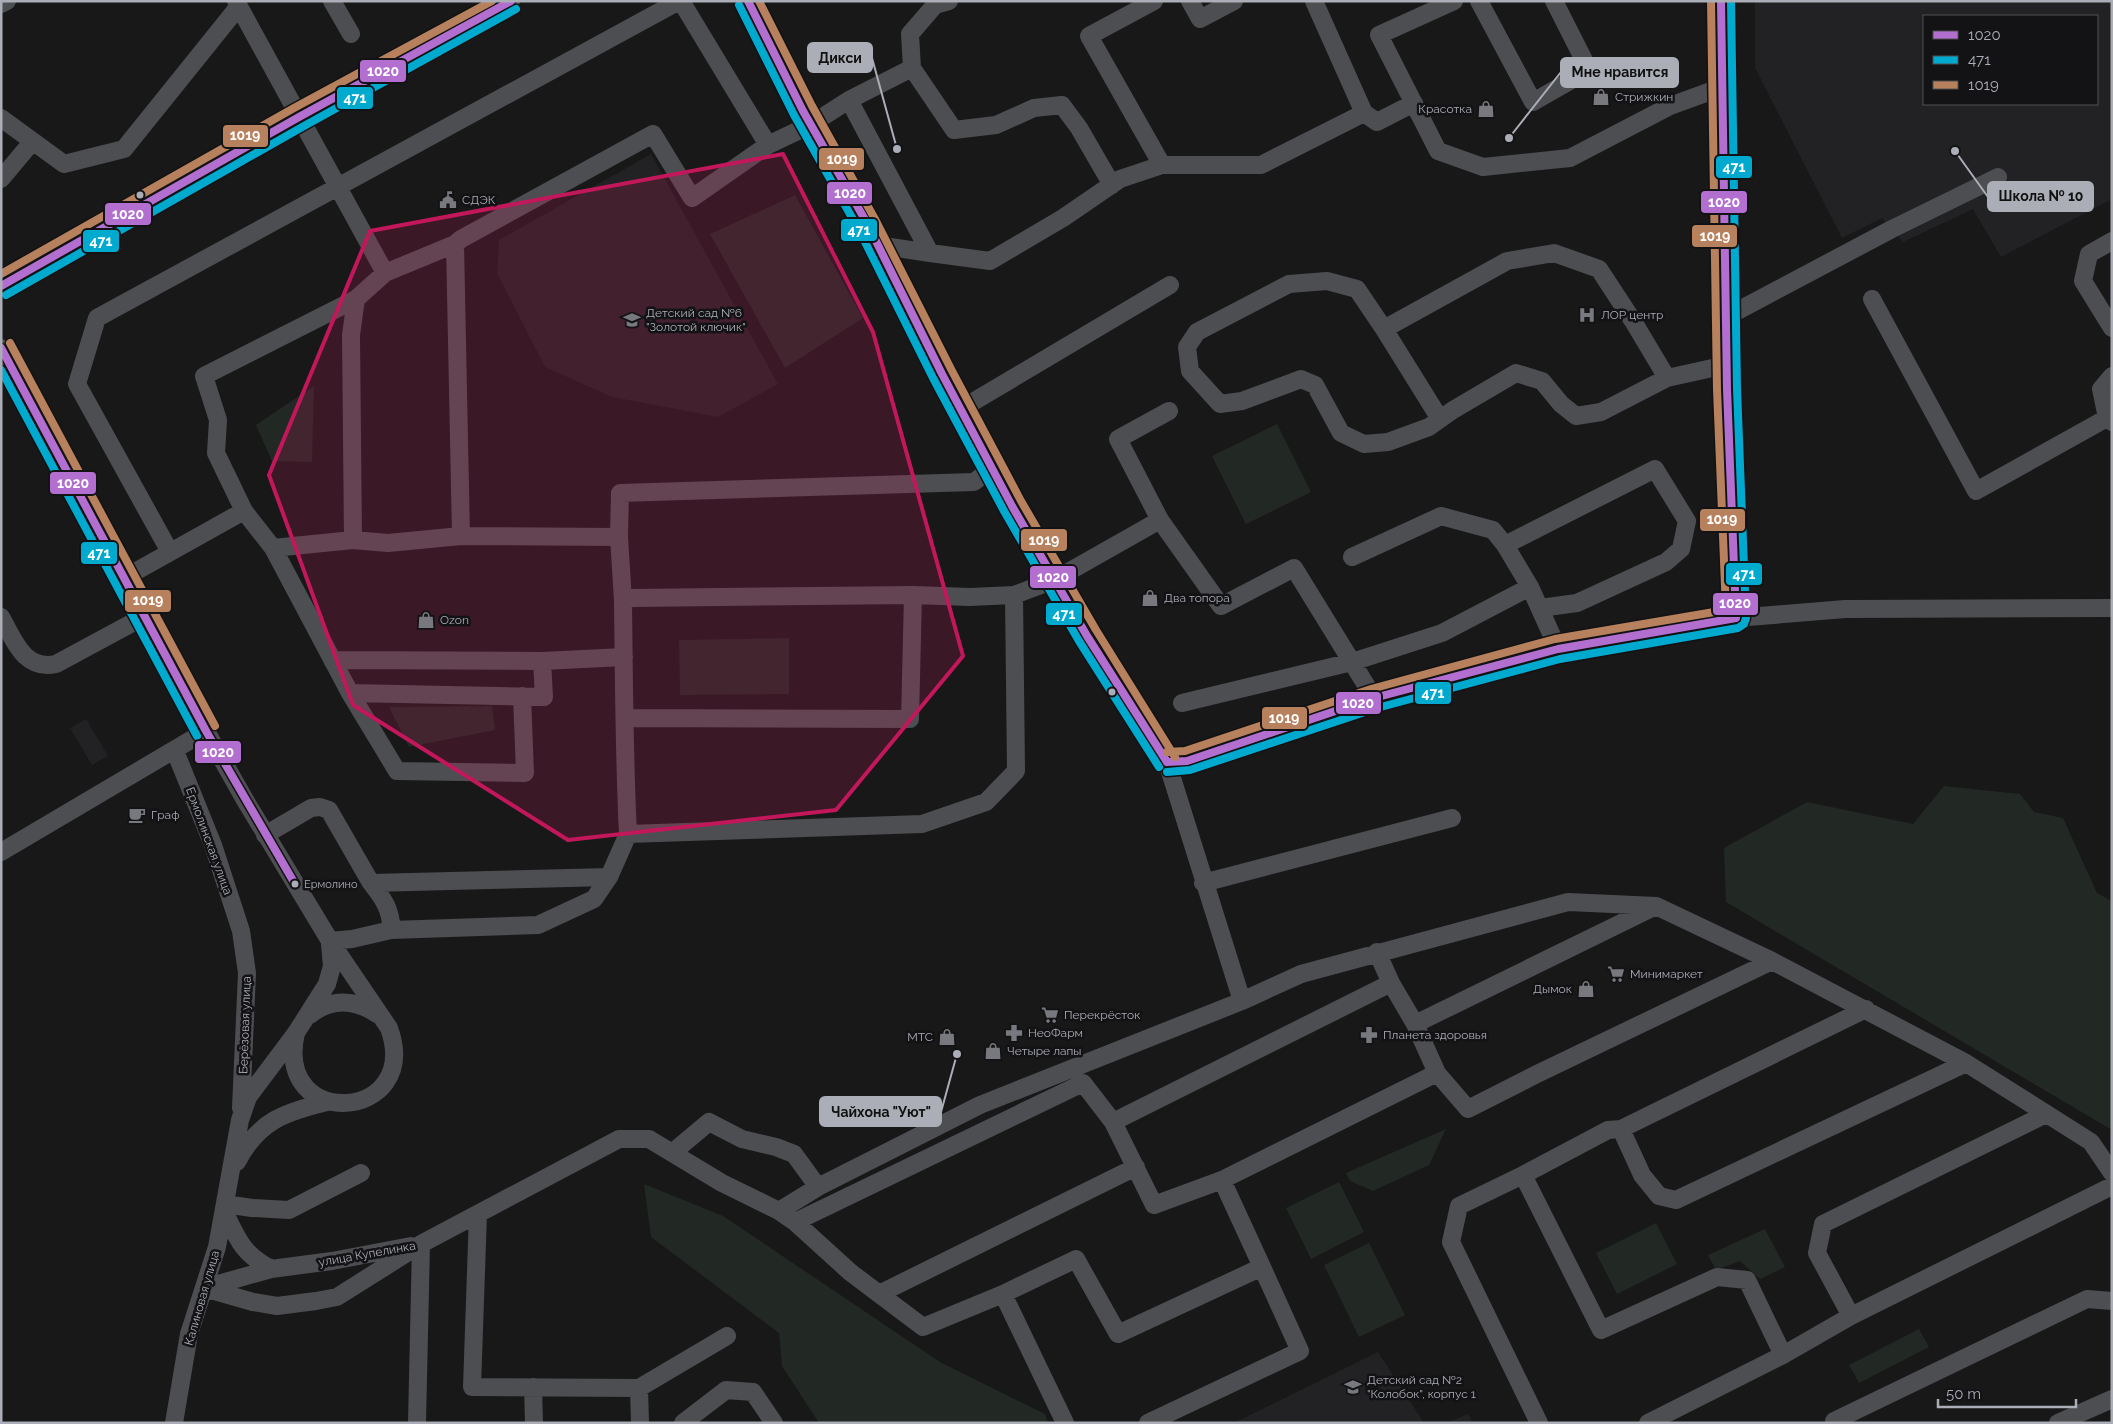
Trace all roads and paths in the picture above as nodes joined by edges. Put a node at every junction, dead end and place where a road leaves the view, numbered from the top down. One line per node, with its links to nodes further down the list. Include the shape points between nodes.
1 (7, 1): 15 (street)
2 (332, 1): 17 (street)
3 (511, 1): 23 (street)
4 (680, 1): 27 (street); 32 (street)
5 (748, 1): 25 (street)
6 (949, 1): 18 (street, via 935,5 910,34)
7 (1154, 1): 28 (street, via 1089,36)
8 (1190, 1): 9 (street, via 1200,19)
9 (1234, 1)
10 (1314, 1): 22 (street)
11 (1454, 1): 21 (street, via 1380,36)
12 (1479, 1): 13 (street, via 1533,102 1589,70)
13 (1554, 1)
14 (1720, 1): 19 (street)
15 (1, 4)
16 (238, 4): 23 (street); 26 (street, via 124,149 64,164)
17 (351, 34)
18 (912, 68): 20 (street); 31 (street, via 954,130 996,124 1034,108 1062,104)
19 (1722, 87): 21 (street, via 1670,106 1570,158 1483,167 1438,151); 42 (street)
20 (849, 100): 25 (street); 36 (street)
21 (1414, 103): 22 (street, via 1377,122)
22 (1364, 113): 28 (street, via 1261,165)
23 (299, 116): 32 (street); 39 (street)
24 (1, 118): 26 (street)
25 (810, 125): 27 (street); 35 (street)
26 (32, 142): 30 (street)
27 (768, 145): 34 (street, via 692,198 653,134)
28 (1162, 165): 31 (street)
29 (1998, 177): 42 (street)
30 (1, 179)
31 (1112, 185): 36 (street, via 990,261)
32 (338, 187): 37 (street); 61 (street, via 97,318 77,384)
33 (2112, 242): 43 (street, via 2088,254 2083,281)
34 (455, 244): 37 (street); 56 (street)
35 (877, 246): 36 (street); 49 (street)
36 (930, 254)
37 (386, 273): 40 (street)
38 (1170, 285): 49 (street)
39 (1, 286)
40 (356, 299): 54 (street, via 204,376 218,420 216,453); 58 (street, via 352,335)
41 (1872, 300): 52 (street, via 1976,491)
42 (1726, 317): 46 (street)
43 (2112, 328)
44 (1384, 329): 48 (street, via 1506,261 1554,253 1599,269); 51 (street); 51 (street, via 1357,289 1327,281 1289,284 1197,332 1187,347 1190,371 1220,404 1242,401 1301,379 1315,386 1341,433 1364,444 1388,442 1429,427)
45 (1, 348): 63 (street)
46 (1726, 365): 48 (street); 73 (street)
47 (2112, 376): 52 (street, via 2101,389)
48 (1667, 378): 51 (street, via 1601,412 1576,416 1542,381 1516,374)
49 (961, 409): 53 (street)
50 (1169, 411): 55 (street, via 1118,439)
51 (1440, 419)
52 (2110, 420)
53 (992, 468): 57 (street, via 974,482 620,493); 64 (street)
54 (244, 511): 60 (street); 61 (street)
55 (1160, 520): 64 (street); 78 (street, via 1221,606 1294,568)
56 (461, 536): 57 (street); 58 (street, via 388,543)
57 (619, 537): 68 (street)
58 (353, 540): 60 (street)
59 (1505, 545): 62 (street, via 1494,530 1441,516); 65 (street); 69 (street, via 1655,469 1687,522 1681,549 1666,562 1577,603)
60 (273, 548): 76 (street)
61 (170, 552): 63 (street)
62 (1352, 557)
63 (124, 578): 71 (street)
64 (1054, 580): 67 (street); 86 (street)
65 (1530, 587): 69 (street); 78 (street, via 1442,634)
66 (914, 595): 67 (street); 68 (street, via 631,598); 83 (street, via 910,718)
67 (1014, 595): 88 (street, via 1016,771 986,802 922,824)
68 (623, 601): 75 (street)
69 (1540, 608): 74 (street)
70 (2112, 608): 73 (street, via 1912,614 1845,609)
71 (144, 616): 72 (street, via 48,666 33,663 22,654); 84 (street)
72 (1, 617)
73 (1736, 618): 74 (street)
74 (1558, 649): 81 (street)
75 (624, 657): 77 (street); 83 (street)
76 (332, 660): 77 (street); 79 (street)
77 (542, 661): 80 (street, via 544,697)
78 (1352, 662): 81 (street); 82 (street)
79 (350, 693): 80 (street); 80 (street, via 397,771 524,772)
80 (522, 696)
81 (1374, 698): 86 (street, via 1187,761)
82 (1182, 703)
83 (626, 718): 88 (street)
84 (206, 731): 85 (street); 89 (street)
85 (175, 751): 90 (street); 96 (street, Ермолинская улица, via 213,845)
86 (1166, 762): 93 (street)
87 (1452, 818): 93 (street)
88 (628, 834): 91 (street)
89 (265, 835): 92 (street, via 311,808 328,810); 97 (street)
90 (1, 852)
91 (609, 877): 92 (street); 95 (street, via 594,899 538,924)
92 (371, 883): 95 (street, via 392,916)
93 (1204, 883): 101 (street)
94 (1656, 906): 98 (street, via 1568,902); 99 (street); 104 (street)
95 (391, 930): 97 (street)
96 (241, 931): 110 (street, Берёзовая улица, via 247,973)
97 (330, 941): 103 (street); 105 (street, via 332,966 327,984)
98 (1377, 952): 100 (street); 101 (street, via 1301,974)
99 (1772, 961): 102 (street); 107 (street, via 1468,1109)
100 (1392, 983): 104 (street); 111 (street)
101 (1242, 1001): 121 (street, via 980,1105)
102 (1866, 1009): 106 (street); 112 (street)
103 (379, 1016): 105 (street, via 367,1007 351,1002 334,1002 318,1008); 108 (street, via 389,1028 394,1043 395,1058 387,1080 372,1096 357,1103)
104 (1415, 1024): 107 (street)
105 (300, 1026): 108 (street, via 292,1050 297,1075 313,1095); 110 (street, via 248,1097)
106 (1966, 1063): 109 (street); 112 (street, via 1676,1200 1659,1196 1642,1175)
107 (1437, 1073): 119 (street)
108 (327, 1102): 115 (street, via 296,1110 268,1124 247,1142)
109 (2046, 1114): 116 (street, via 2091,1142); 133 (street, via 1823,1224 1817,1253)
110 (240, 1120): 115 (street)
111 (1113, 1122): 114 (street); 125 (street, via 1083,1083)
112 (1621, 1129): 118 (street, via 1608,1130)
113 (672, 1153): 121 (street, via 709,1122 742,1139 794,1154); 123 (street, via 722,1183); 124 (street, via 649,1139 619,1139)
114 (1136, 1167): 119 (street, via 1154,1205); 130 (street)
115 (232, 1173): 122 (street, Калиновая улица)
116 (2112, 1173)
117 (361, 1174): 122 (street, via 289,1210)
118 (1522, 1175): 135 (street, via 1601,1330 1717,1277 1748,1280); 147 (street, via 1459,1206 1451,1242)
119 (1222, 1180): 127 (street)
120 (2112, 1186): 133 (street)
121 (818, 1187): 123 (street)
122 (225, 1207): 128 (street, via 239,1242 254,1259); 129 (street, Калиновая улица)
123 (779, 1211): 125 (street)
124 (478, 1214): 126 (street); 136 (street, via 472,1387)
125 (795, 1222): 130 (street)
126 (422, 1244): 128 (street, улица Купелинка); 129 (street, улица Купелинка, via 337,1297 316,1302 277,1306); 140 (street)
127 (1262, 1267): 131 (street, via 1118,1334 1076,1259); 146 (street, via 1300,1351)
128 (271, 1269): 129 (street, улица Купелинка)
129 (204, 1288): 139 (street, Калиновая улица, via 189,1334)
130 (879, 1294): 131 (street, via 923,1327)
131 (1004, 1294): 145 (street)
132 (2112, 1301): 149 (street, via 2087,1299 1843,1416)
133 (1851, 1316): 135 (street)
134 (727, 1336): 137 (street)
135 (1783, 1355): 148 (street)
136 (533, 1387): 137 (street); 141 (street)
137 (639, 1388): 142 (street)
138 (2112, 1399): 150 (street)
139 (174, 1423)
140 (417, 1423)
141 (534, 1423)
142 (640, 1423)
143 (683, 1423): 144 (street, via 726,1390 753,1392)
144 (774, 1423)
145 (1065, 1423)
146 (1148, 1423)
147 (1539, 1423)
148 (1648, 1423)
149 (1835, 1423)
150 (2058, 1423)

